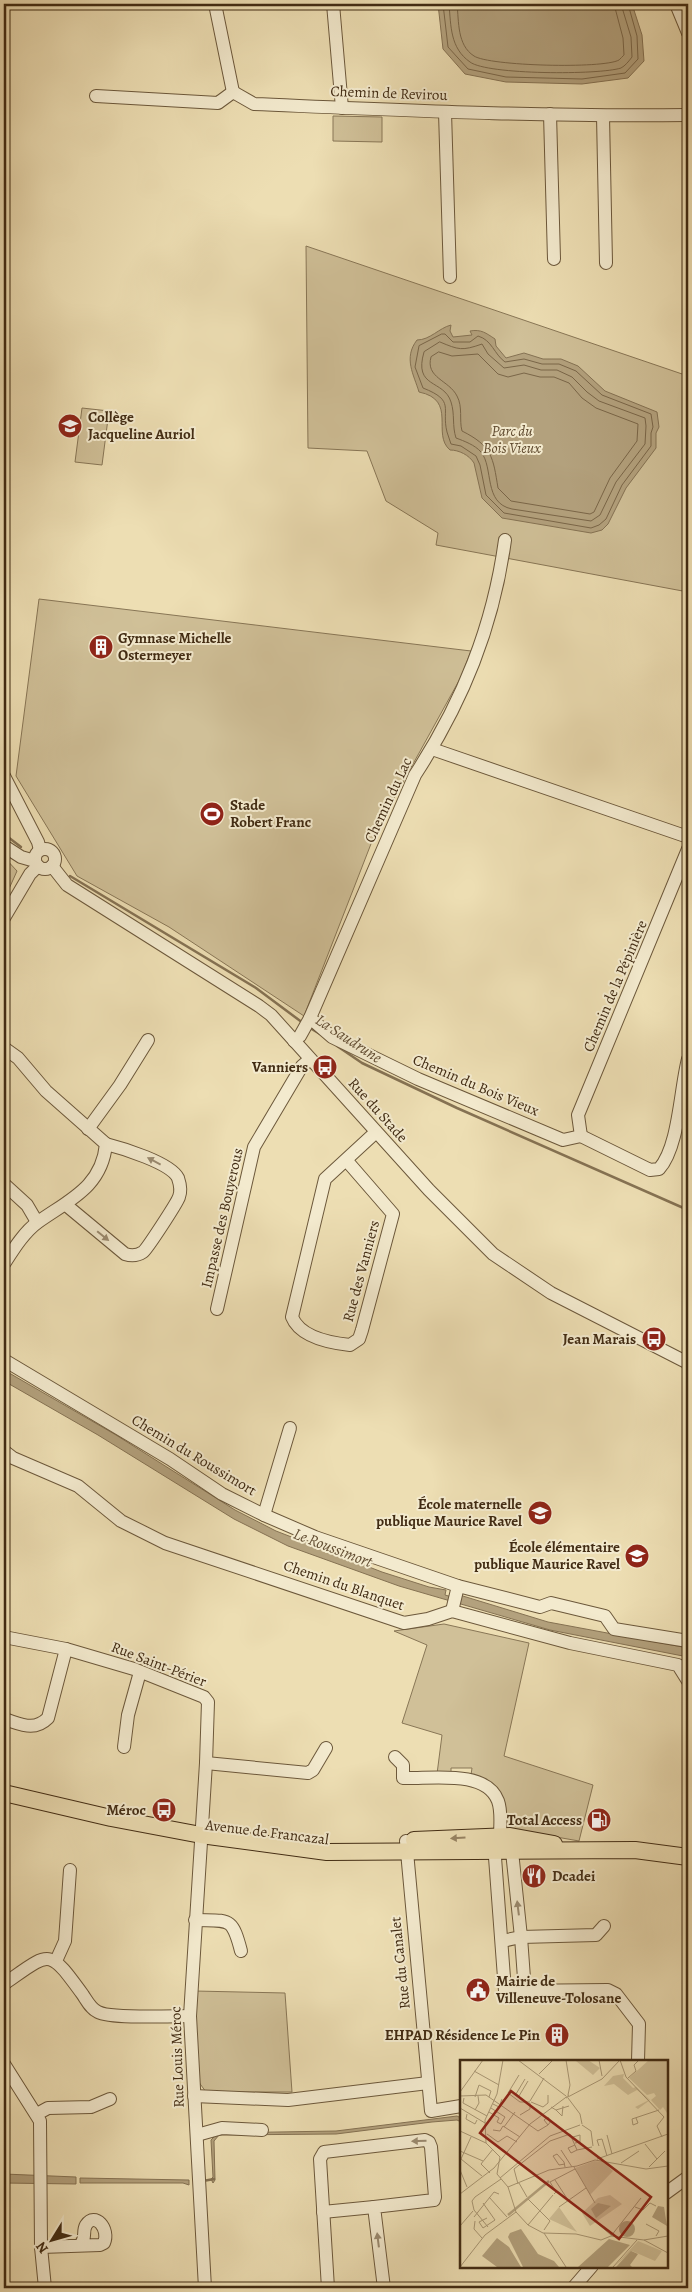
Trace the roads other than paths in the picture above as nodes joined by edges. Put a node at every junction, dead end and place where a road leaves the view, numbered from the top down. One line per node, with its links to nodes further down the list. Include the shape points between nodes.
1 (215, 4): 5 (street)
2 (333, 4): 7 (street)
3 (676, 4): 4 (street)
4 (688, 34)
5 (233, 92): 6 (street, via 218,103); 7 (street, Chemin de Revirou, via 254,104)
6 (96, 96)
7 (342, 108): 8 (street, Chemin de Revirou)
8 (445, 112): 9 (street, Chemin de Revirou); 14 (street)
9 (550, 114): 11 (street, Chemin de Revirou); 12 (street)
10 (688, 115): 11 (street, Chemin de Revirou)
11 (603, 116): 13 (street)
12 (554, 259)
13 (606, 263)
14 (450, 277)
15 (505, 540): 16 (street, Chemin du Lac, via 491,615 468,679)
16 (432, 749): 18 (street); 24 (street, Chemin du Lac, via 415,775)
17 (4, 776): 21 (street, via 34,834)
18 (688, 837)
19 (4, 846): 21 (street, via 21,857)
20 (688, 850): 32 (street, Chemin de la Pépinière, via 578,1115)
21 (38, 859): 22 (street, via 45,869); 22 (street, via 47,849 55,858); 23 (street)
22 (52, 866): 25 (street, Rue du Stade, via 68,885 259,1006)
23 (4, 918)
24 (309, 1021): 25 (street, Chemin du Lac); 32 (street, Chemin du Bois Vieux, via 332,1037 427,1082 563,1140)
25 (297, 1038): 28 (street, Rue du Stade)
26 (148, 1040): 30 (street)
27 (4, 1048): 30 (street, via 18,1058 46,1091)
28 (309, 1060): 31 (street, Rue du Stade); 39 (street, Impasse des Bouyerous, via 302,1066 254,1147)
29 (688, 1060): 32 (street, via 667,1160 659,1169 650,1170)
30 (88, 1129): 33 (street)
31 (376, 1132): 34 (street, Rue des Vanniers); 41 (street, Rue du Stade, via 494,1254 551,1293)
32 (581, 1136)
33 (106, 1144): 36 (street, via 98,1174); 36 (street, one-way to 33, via 125,1254 132,1256 144,1251 179,1198 178,1179 174,1172 125,1148)
34 (347, 1161): 34 (street, Rue des Vanniers, via 393,1214 362,1330 359,1339 350,1345 301,1330 292,1317 325,1179)
35 (4, 1184): 37 (street, via 27,1205)
36 (66, 1205): 37 (street)
37 (37, 1222): 38 (street)
38 (4, 1264)
39 (217, 1309)
40 (4, 1360): 44 (street, Chemin du Roussimort, via 170,1459 222,1494)
41 (688, 1363)
42 (290, 1428): 44 (street)
43 (4, 1451): 46 (street, Chemin du Blanquet, via 78,1486 122,1521 165,1543 404,1623 428,1620)
44 (264, 1515): 45 (street, Chemin du Roussimort, via 315,1537)
45 (458, 1586): 46 (street); 48 (street, Chemin du Roussimort, via 540,1607 551,1603 605,1616 614,1630)
46 (452, 1611): 51 (street, via 570,1643 678,1665)
47 (4, 1637): 49 (street, Rue Saint-Périer)
48 (688, 1641)
49 (66, 1649): 50 (street, Rue Saint-Périer); 52 (street, via 48,1718 34,1727)
50 (140, 1672): 53 (street, via 128,1715); 56 (street, Rue Saint-Périer, via 204,1697 208,1702)
51 (688, 1681)
52 (4, 1719)
53 (124, 1747)
54 (326, 1748): 56 (street, via 308,1773)
55 (395, 1757): 60 (street, via 403,1765 403,1778 469,1779 489,1786 499,1802)
56 (206, 1763): 59 (street, Rue Saint-Périer)
57 (4, 1784): 59 (main road, Avenue de Francazal)
58 (4, 1793): 59 (main road, Avenue de Francazal, via 111,1818)
59 (201, 1829): 61 (main road, Avenue de Francazal); 64 (street, Rue Louis Méroc)
60 (502, 1842): 61 (main road, Avenue de Francazal); 62 (main road, Avenue de Francazal, via 593,1851 635,1850); 66 (street, one-way to 60); 67 (street)
61 (406, 1846): 75 (street, Rue du Canalet)
62 (688, 1857)
63 (70, 1870): 69 (street, via 65,1942)
64 (195, 1920): 68 (street, via 227,1921 236,1928); 72 (street, Rue Louis Méroc)
65 (604, 1926): 66 (street, via 596,1935)
66 (522, 1937): 67 (street); 71 (street)
67 (502, 1941): 71 (street, via 505,1991)
68 (241, 1951)
69 (56, 1961): 70 (street, via 46,1958 36,1961); 72 (street, via 89,2004 100,2013)
70 (4, 1984)
71 (525, 1992): 73 (street, via 608,1990 616,1994 639,2024)
72 (190, 2016): 76 (street, Rue Louis Méroc)
73 (638, 2060)
74 (4, 2064): 79 (street)
75 (428, 2083): 76 (street, via 288,2100); 78 (street, Rue du Canalet, via 431,2111)
76 (194, 2096): 81 (street, Rue Louis Méroc)
77 (110, 2099): 79 (street, via 91,2107 48,2108)
78 (460, 2106)
79 (36, 2114): 87 (street, via 40,2121)
80 (262, 2130): 81 (street, via 222,2128)
81 (198, 2135): 90 (street, Rue Louis Méroc)
82 (688, 2177): 83 (street)
83 (667, 2192)
84 (374, 2207): 85 (street); 85 (street, one-way to 85, via 434,2200 429,2142 324,2152 320,2159); 92 (street, one-way to 84)
85 (323, 2212): 91 (street)
86 (80, 2245): 87 (street)
87 (41, 2247): 89 (street)
88 (591, 2267): 93 (street)
89 (45, 2288)
90 (205, 2288)
91 (328, 2288)
92 (384, 2288)
93 (573, 2288)

